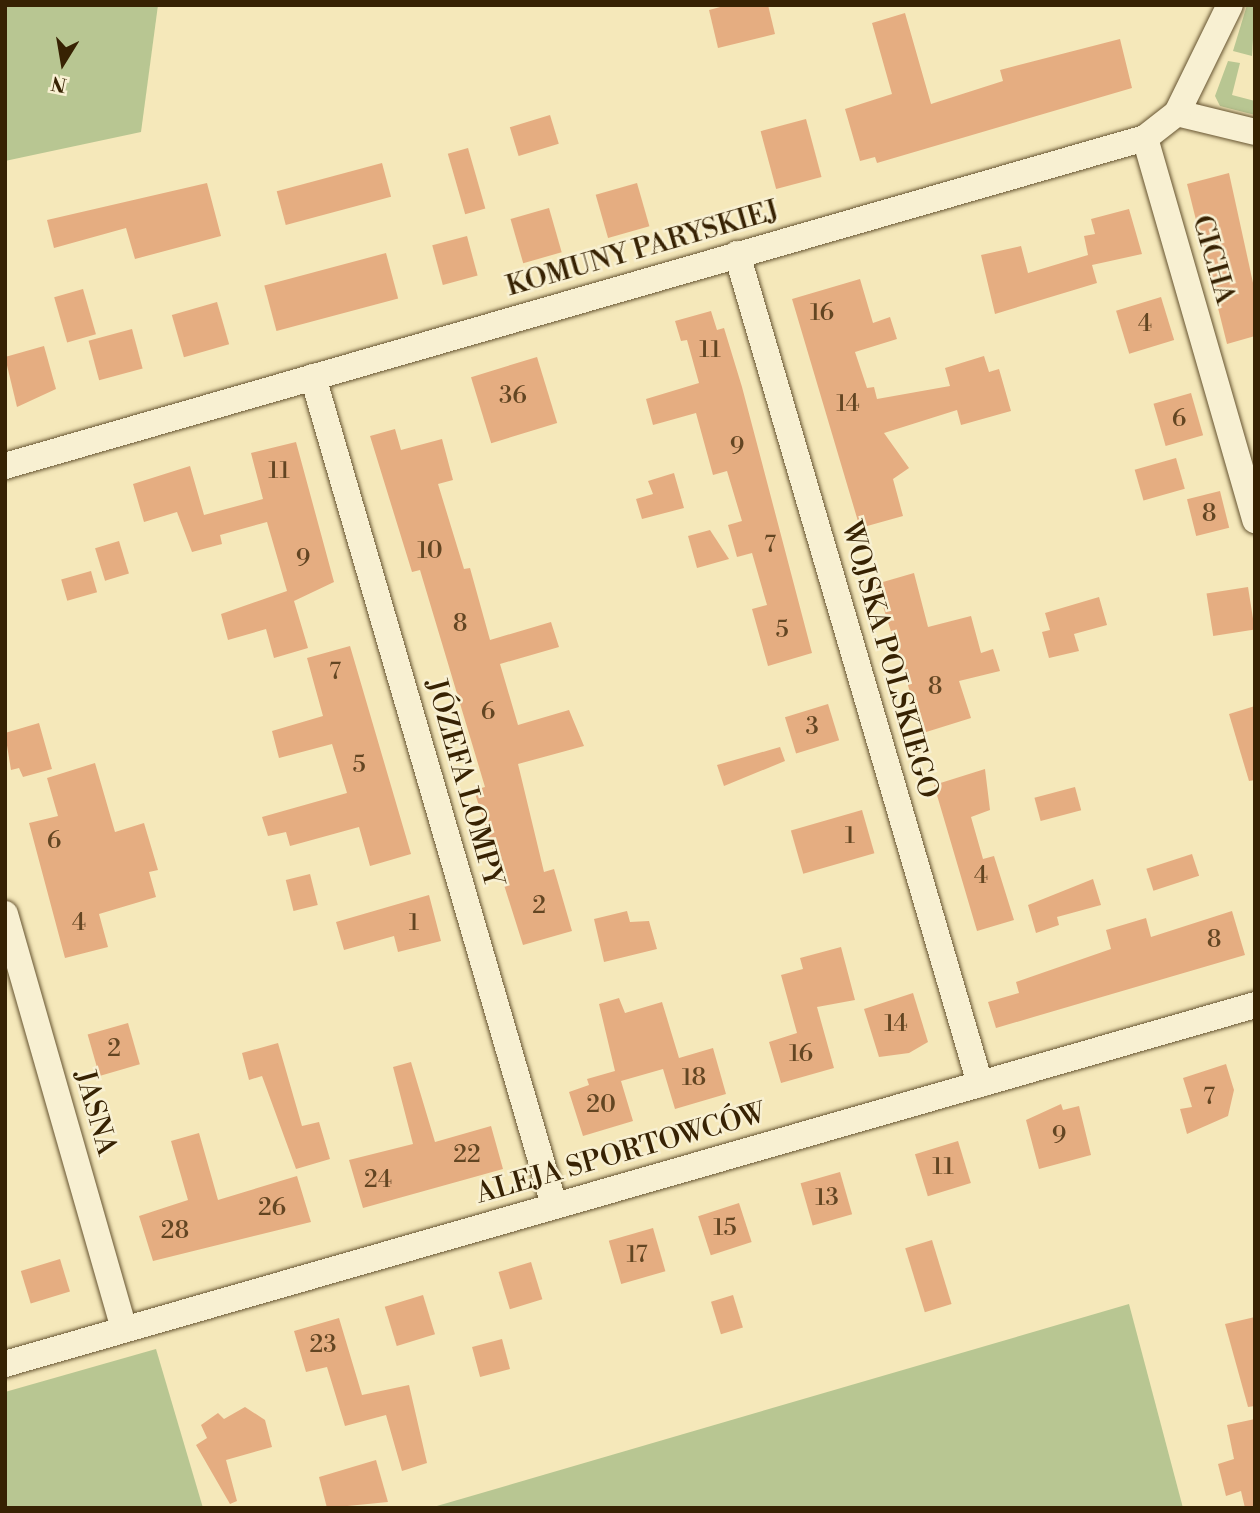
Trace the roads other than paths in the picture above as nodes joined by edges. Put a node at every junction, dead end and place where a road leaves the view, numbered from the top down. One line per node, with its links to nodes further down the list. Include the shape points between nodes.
1 (1230, 5): 2 (street, KOMUNY PARYSKIEJ)
2 (1177, 113): 3 (street); 4 (street, KOMUNY PARYSKIEJ)
3 (1255, 132)
4 (1145, 138): 5 (street, KOMUNY PARYSKIEJ); 8 (street, CICHA)
5 (737, 254): 6 (street, KOMUNY PARYSKIEJ); 11 (street, WOJSKA POLSKIEGO)
6 (313, 377): 7 (street, KOMUNY PARYSKIEJ); 12 (street, JÓZEFA LOMPY)
7 (5, 466)
8 (1255, 520)
9 (5, 915): 13 (street, JASNA)
10 (1255, 1005): 11 (street, ALEJA SPORTOWCÓW)
11 (980, 1084): 12 (street, ALEJA SPORTOWCÓW)
12 (554, 1205): 13 (street, ALEJA SPORTOWCÓW)
13 (124, 1329): 14 (street, ALEJA SPORTOWCÓW)
14 (5, 1363)

